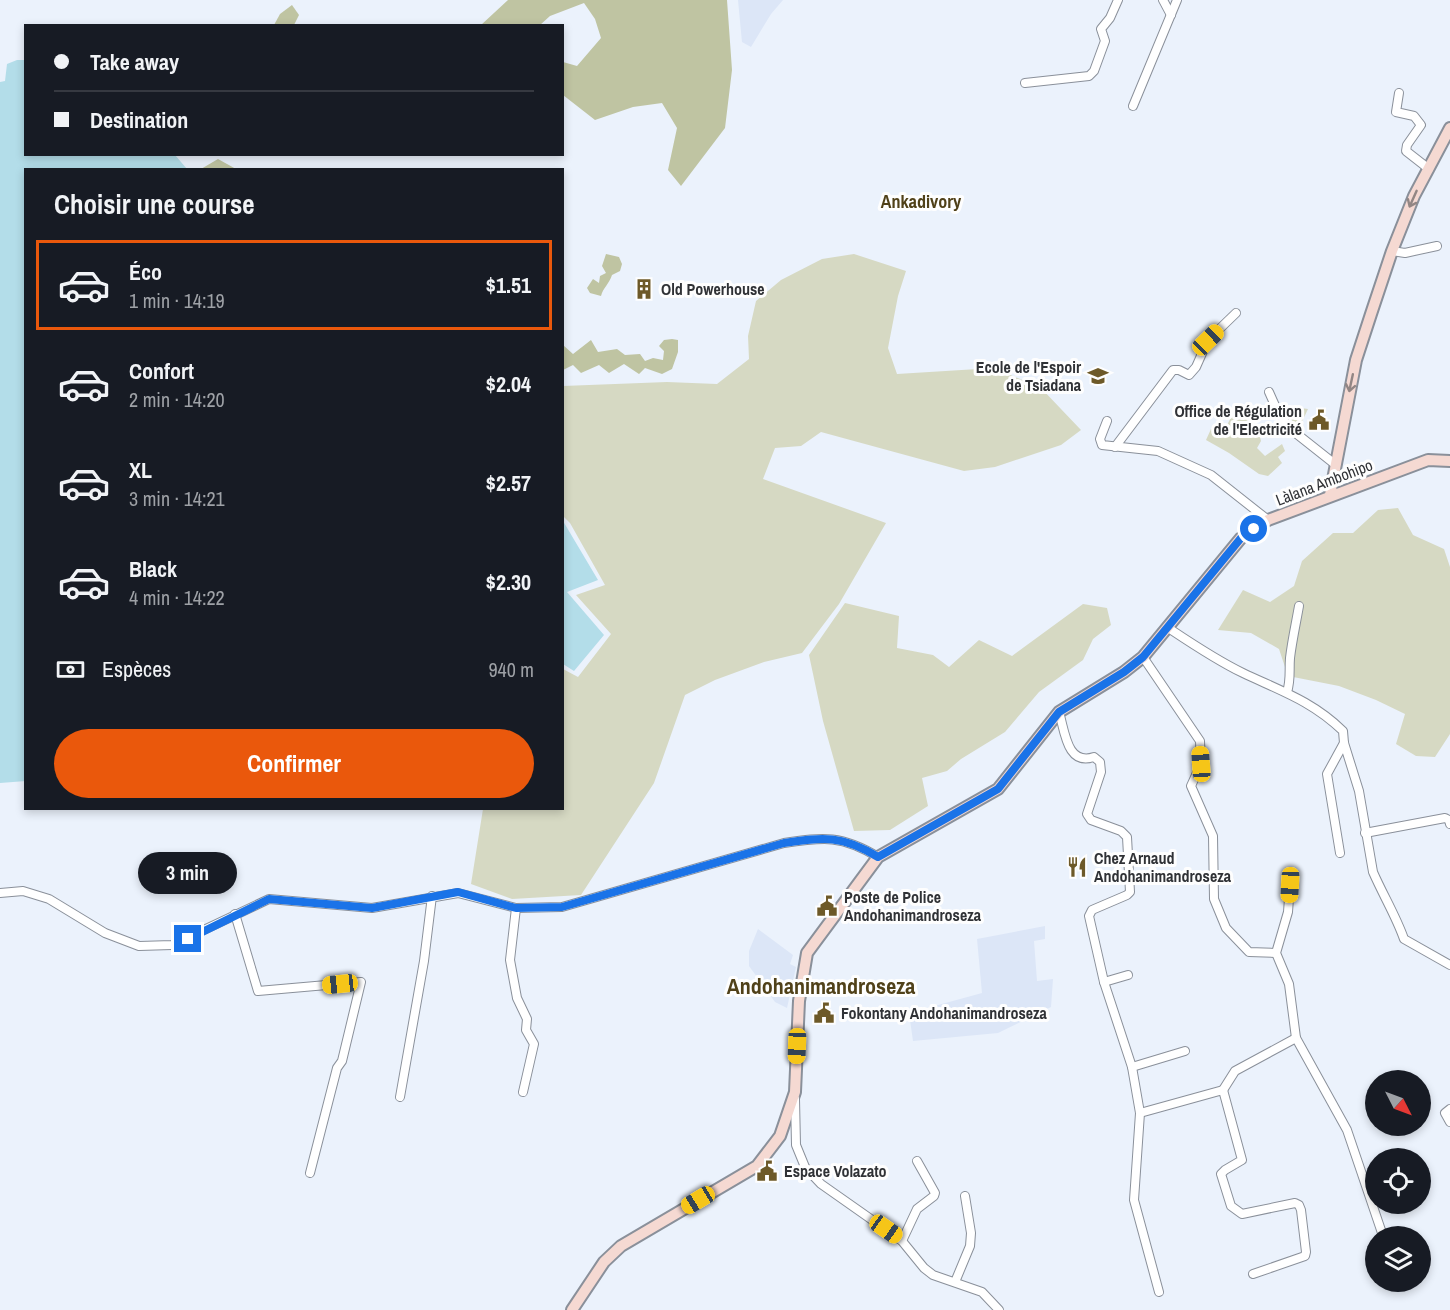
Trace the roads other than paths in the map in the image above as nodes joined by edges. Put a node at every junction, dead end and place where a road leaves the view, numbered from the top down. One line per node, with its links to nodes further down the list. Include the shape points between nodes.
1 (1118, 0): 5 (street, via 1101,29 1105,41 1089,76)
2 (1163, 0): 4 (street)
3 (1177, 0): 4 (street)
4 (1171, 15): 7 (street)
5 (1025, 83)
6 (1399, 93): 9 (street, via 1396,112 1413,116 1421,125 1406,151)
7 (1133, 106)
8 (1450, 128): 9 (street)
9 (1428, 169): 11 (street, one-way to 11)
10 (1437, 246): 11 (street, via 1405,253)
11 (1392, 251): 17 (street, one-way to 17, via 1356,360)
12 (1236, 313): 15 (street, via 1208,340 1189,375 1173,370)
13 (1269, 392): 17 (street, via 1288,427)
14 (1107, 421): 15 (street, via 1100,443)
15 (1115, 447): 19 (street, via 1158,451 1210,474)
16 (1450, 461): 18 (street, Làlana Ambohipo, via 1428,460)
17 (1336, 465): 18 (street)
18 (1330, 495): 19 (street, Làlana Ambohipo)
19 (1268, 520): 21 (street, Làlana Ambohipo, via 1241,538)
20 (1299, 606): 23 (street)
21 (1167, 627): 22 (street, Làlana Ambohipo); 23 (street, via 1212,657)
22 (1143, 657): 24 (street, Làlana Ambohipo); 35 (street, via 1200,741 1201,764 1191,786 1213,836 1214,899 1226,928 1249,952)
23 (1287, 692): 25 (street, via 1325,714 1343,730)
24 (1059, 712): 29 (street, Làlana Ambohipo, via 998,789); 38 (street, via 1073,753 1079,759 1094,757 1100,762 1101,772 1088,817 1127,837 1130,892 1092,910 1089,916)
25 (1344, 743): 27 (street, via 1359,791); 28 (street, via 1327,774)
26 (1450, 824): 27 (street, via 1445,818)
27 (1365, 833): 36 (street, via 1373,872 1404,939)
28 (1340, 853)
29 (878, 857): 33 (street, via 859,845 837,839 784,843 562,907); 44 (street, Làlana Ambohipo, via 807,953 799,1001)
30 (1290, 885): 35 (street, via 1288,912)
31 (0, 893): 34 (street, via 22,891 49,899 105,933 139,946 172,945)
32 (432, 897): 33 (street, via 458,892); 34 (street, via 372,908 269,899); 45 (street)
33 (516, 908): 43 (street, via 510,960 517,998 527,1019 526,1030 534,1044)
34 (235, 914): 50 (street, via 258,991 361,982)
35 (1276, 953): 39 (street, via 1289,984)
36 (1450, 965)
37 (1128, 975): 38 (street)
38 (1104, 982): 41 (street)
39 (1296, 1038): 42 (street, via 1235,1071); 52 (street, via 1347,1130)
40 (1185, 1051): 41 (street)
41 (1132, 1068): 47 (street)
42 (1223, 1090): 47 (street); 54 (street, via 1242,1160 1221,1174 1231,1206 1242,1214 1295,1203 1301,1210 1305,1256)
43 (523, 1092)
44 (795, 1092): 53 (street, via 796,1144 805,1167 821,1184); 57 (street, Làlana Ambohipo, via 780,1136 757,1166 621,1246 604,1262)
45 (400, 1097)
46 (1450, 1109): 48 (street, via 1444,1113)
47 (1140, 1113): 56 (street, via 1134,1200)
48 (1450, 1122)
49 (917, 1161): 53 (street, via 935,1193 917,1209)
50 (310, 1173)
51 (965, 1196): 55 (street, via 970,1246)
52 (1380, 1226)
53 (902, 1240): 55 (street, via 924,1268)
54 (1253, 1274)
55 (955, 1282): 58 (street, via 982,1292)
56 (1159, 1292)
57 (572, 1310)
58 (999, 1310)

